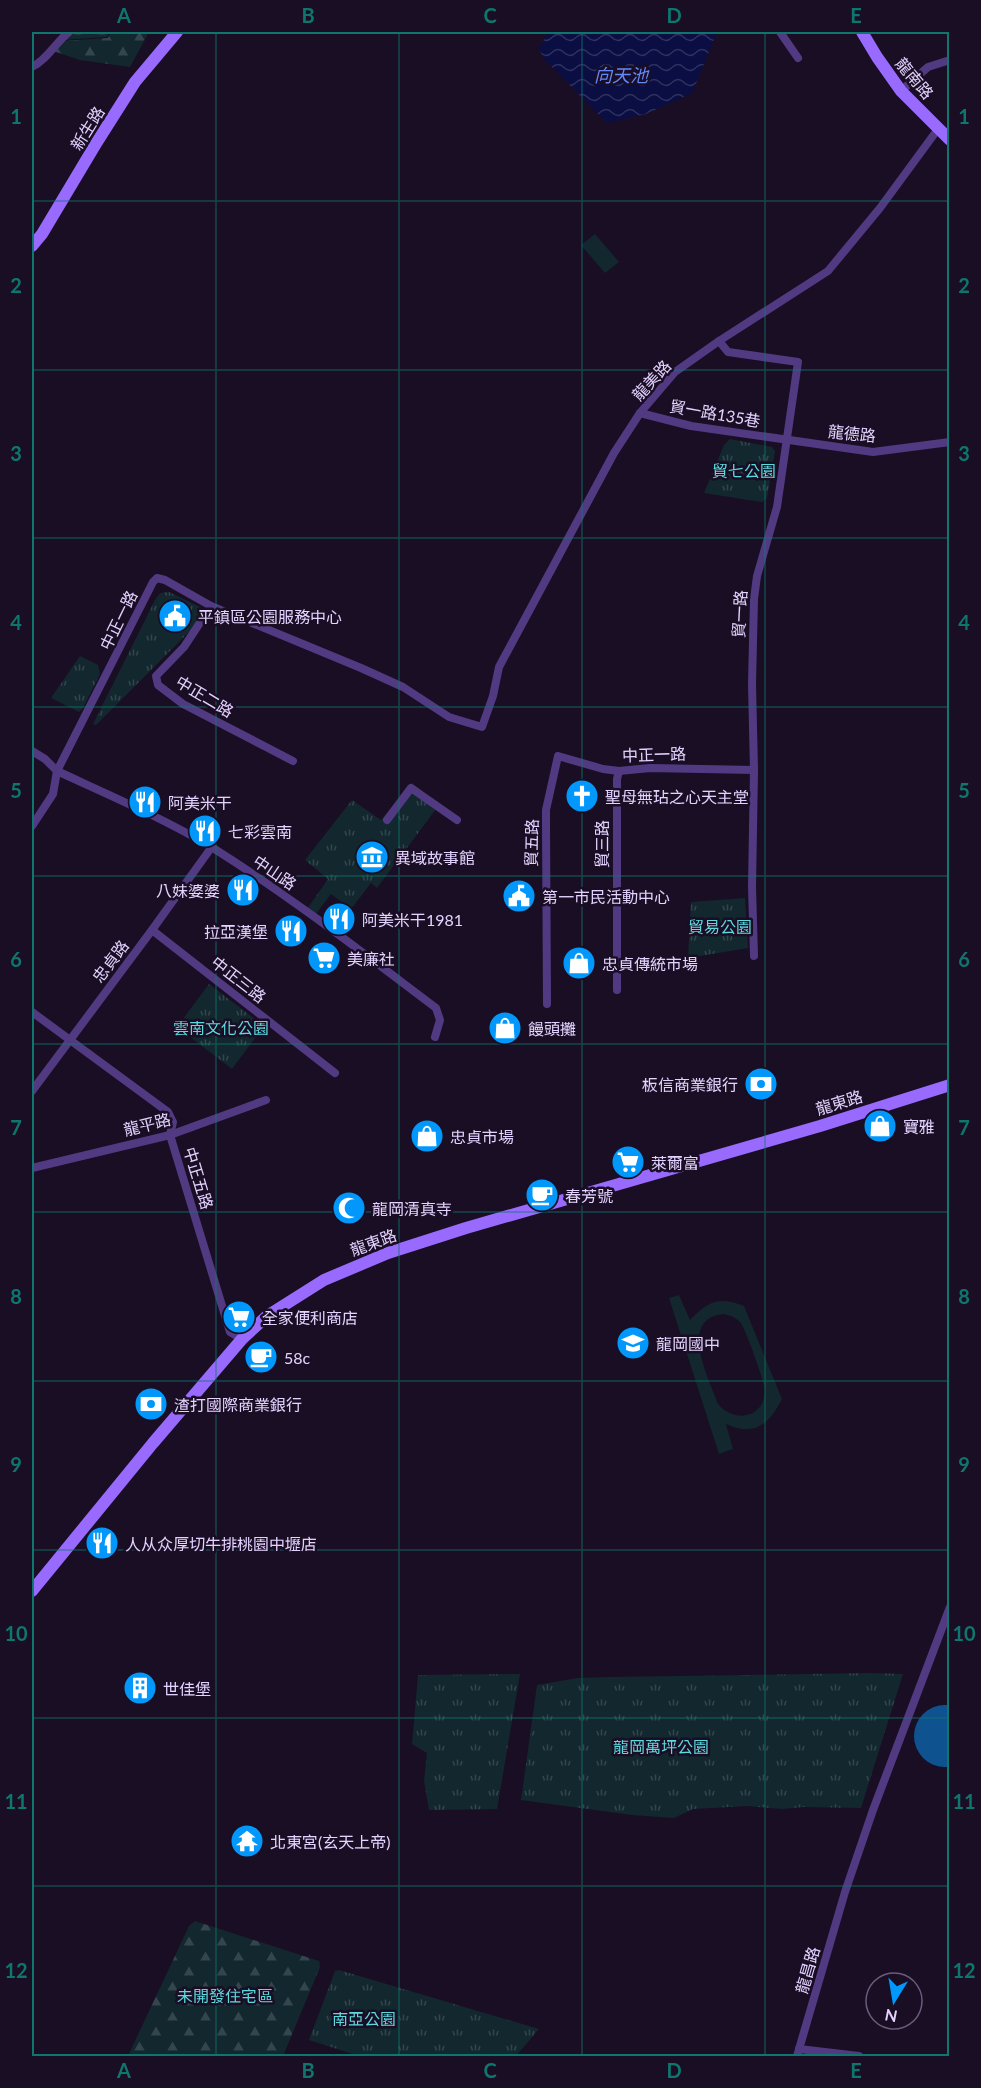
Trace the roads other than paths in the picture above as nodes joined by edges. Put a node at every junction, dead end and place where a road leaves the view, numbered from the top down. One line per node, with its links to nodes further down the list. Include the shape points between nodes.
1 (69, 32): 7 (street)
2 (177, 32): 11 (street, 新生路, via 135,82)
3 (780, 32): 5 (street)
4 (862, 32): 8 (street, 龍南路)
5 (798, 58)
6 (950, 60): 8 (street, via 928,67)
7 (32, 68)
8 (901, 91): 9 (street, 龍南路)
9 (938, 129): 10 (street, 龍南路); 12 (street, 龍美路, via 828,272)
10 (950, 140)
11 (32, 246)
12 (718, 341): 13 (street, 龍美路, via 675,372); 14 (street, 貿一路, via 728,352 798,362)
13 (640, 413): 14 (street, 貿一路135巷, via 691,426); 17 (street, 龍美路, via 614,453 500,667)
14 (786, 441): 15 (street, 龍德路, via 873,452); 21 (street, 貿一路, via 777,507 753,599)
15 (950, 442)
16 (211, 606): 17 (street, 中正一路, via 361,668 403,687 449,717); 20 (street, 中正二路, via 184,647 156,676 158,685 183,704); 22 (street, 中正一路, via 165,580 157,578 153,582)
17 (482, 727)
18 (32, 751): 22 (street, 中山路)
19 (558, 756): 23 (street, 中正一路); 31 (street, 貿五路, via 546,810)
20 (293, 760)
21 (754, 770): 23 (street, 中正一路); 29 (street, 貿一路)
22 (57, 771): 26 (street, via 53,794); 27 (street, 中山路)
23 (619, 771): 30 (street, 貿三路, via 615,831)
24 (387, 820): 25 (street, via 411,788)
25 (457, 820)
26 (32, 826)
27 (211, 848): 28 (street, 忠貞路); 33 (street, 中山路, via 310,914 436,1008 440,1020)
28 (152, 930): 34 (street, 忠貞路); 35 (street, 中正三路)
29 (754, 956)
30 (617, 990)
31 (547, 1004)
32 (32, 1012): 34 (street, 中正五路)
33 (435, 1037)
34 (69, 1041): 37 (street, 忠貞路); 39 (street, 中正五路, via 168,1113 173,1122)
35 (336, 1073)
36 (950, 1085): 41 (street, 龍東路, via 388,1253 324,1280 267,1316)
37 (32, 1091)
38 (266, 1100): 39 (street, 龍平路)
39 (170, 1135): 40 (street, 龍平路); 41 (street, 中正五路, via 230,1332)
40 (32, 1168)
41 (242, 1339): 42 (street, 龍東路)
42 (32, 1591)
43 (950, 1607): 44 (street, 龍昌路, via 845,1892)
44 (798, 2053): 45 (street)
45 (859, 2056)

